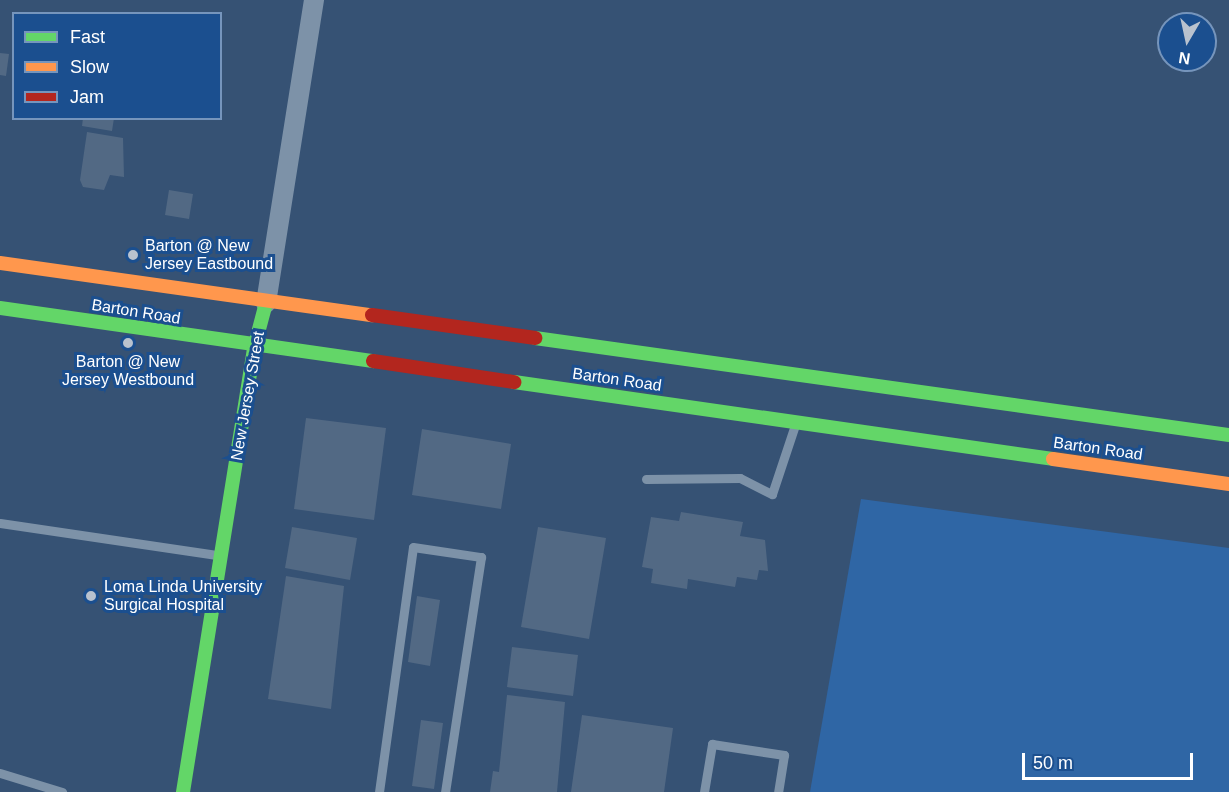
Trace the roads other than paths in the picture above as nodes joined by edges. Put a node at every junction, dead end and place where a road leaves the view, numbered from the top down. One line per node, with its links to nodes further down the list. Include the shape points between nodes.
1 (314, 0): 3 (street, New Jersey Street)
2 (0, 263): 3 (main road, Barton Road)
3 (266, 303): 5 (main road, New Jersey Street); 7 (main road, Barton Road)
4 (0, 308): 5 (main road, Barton Road)
5 (254, 348): 6 (main road, Barton Road); 11 (main road, New Jersey Street)
6 (796, 422): 8 (lane, via 772,494 740,478); 9 (main road, Barton Road)
7 (1229, 435)
8 (646, 479)
9 (1229, 484)
10 (0, 523): 11 (lane)
11 (220, 555): 14 (main road, New Jersey Street)
12 (0, 773): 13 (lane)
13 (62, 792)
14 (183, 792)
15 (379, 792): 16 (lane, via 413,547 481,557)
16 (445, 792)
17 (704, 792): 18 (lane, via 712,744 784,755)
18 (778, 792)

